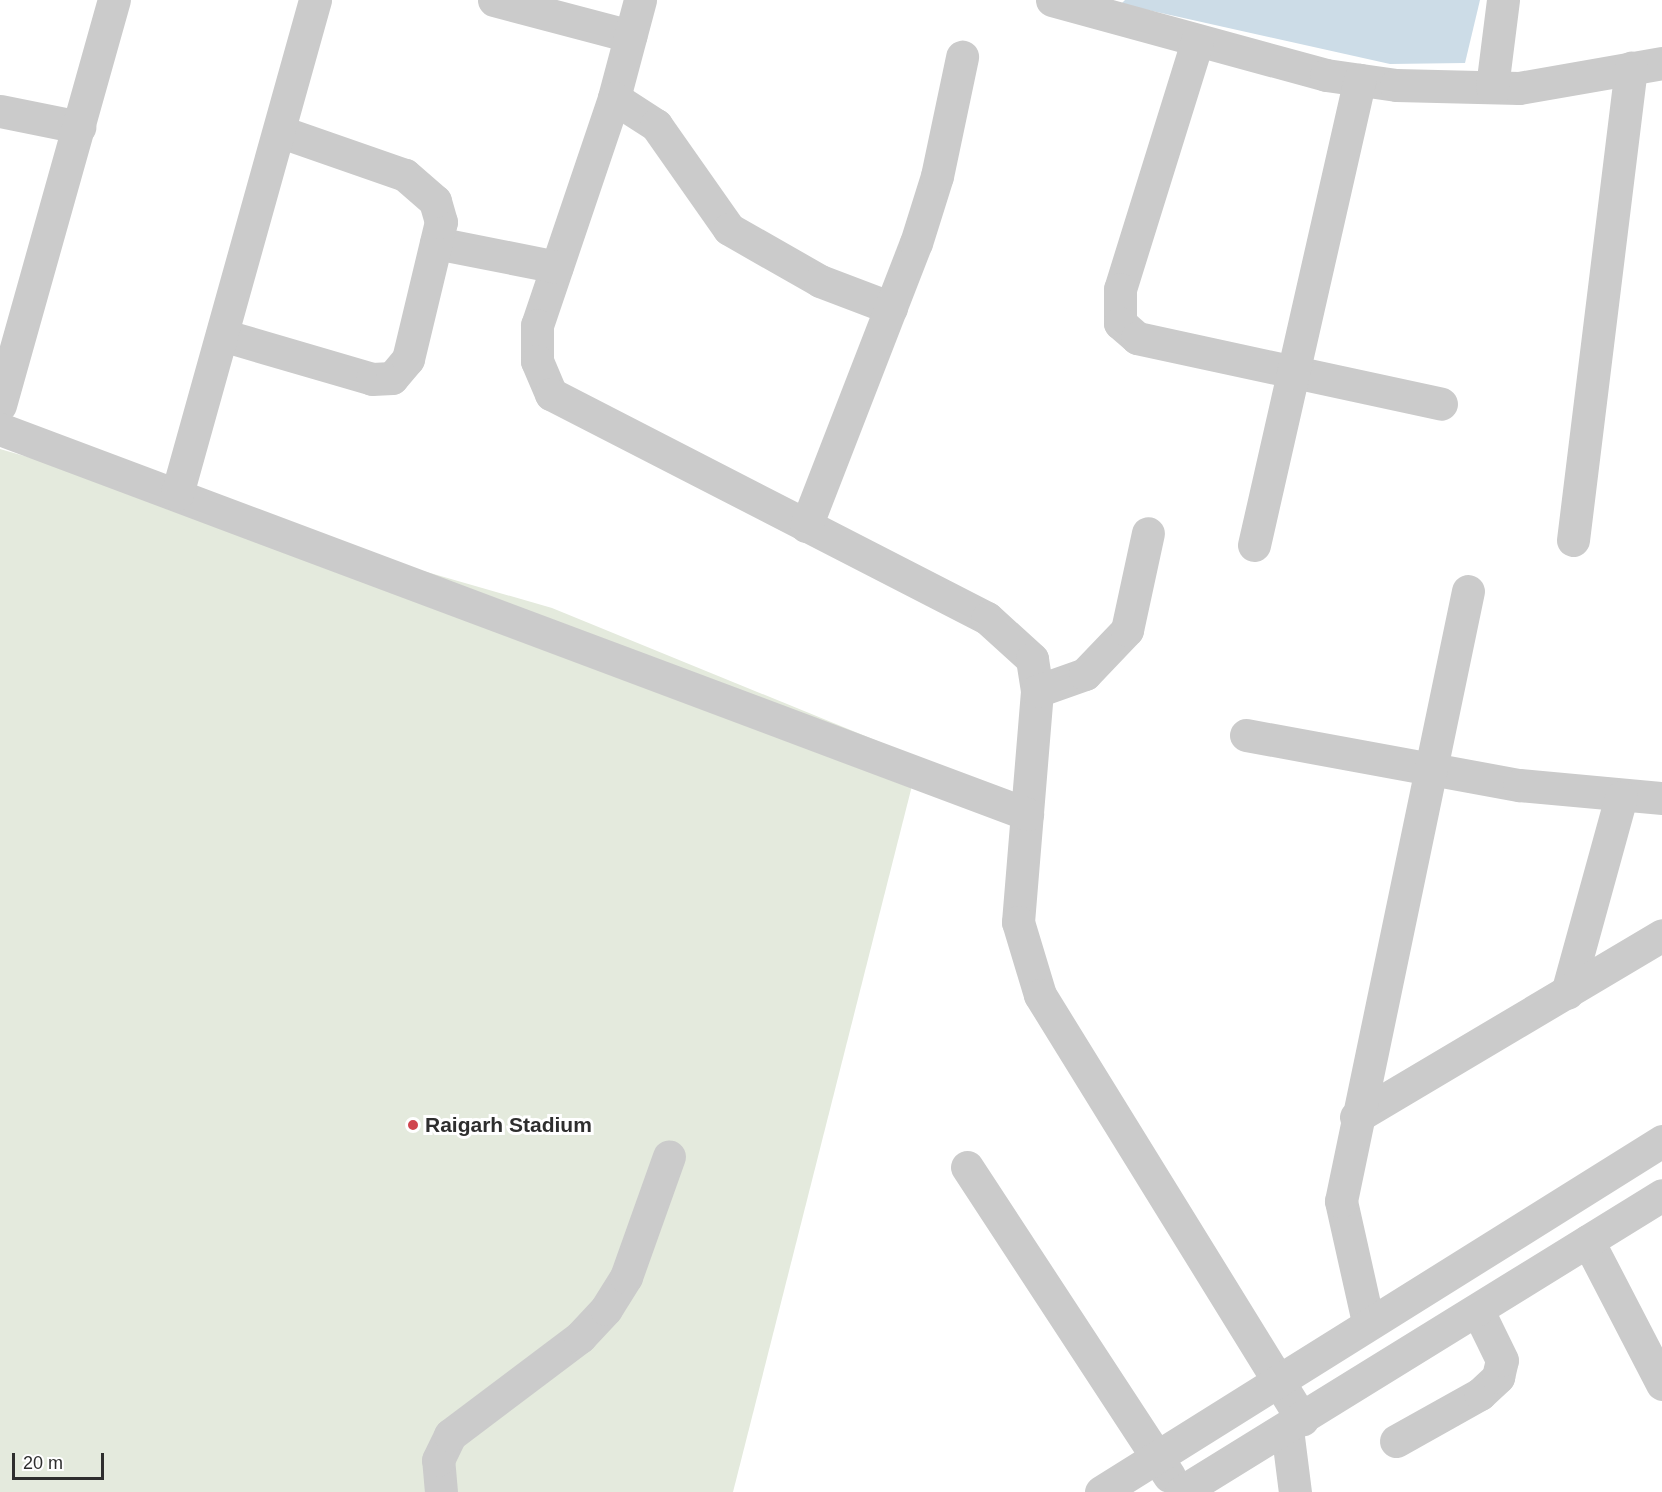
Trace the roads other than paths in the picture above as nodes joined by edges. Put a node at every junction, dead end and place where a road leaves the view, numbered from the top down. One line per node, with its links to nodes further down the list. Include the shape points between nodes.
1 (114, 0): 15 (street)
2 (315, 0): 16 (street)
3 (494, 0): 7 (street)
4 (640, 0): 7 (street)
5 (1052, 0): 8 (street)
6 (1503, 0): 12 (street)
7 (630, 36): 13 (street)
8 (1197, 42): 11 (street); 21 (street, via 1116,311 1120,323 1137,338)
9 (962, 57): 19 (street, via 938,176)
10 (1647, 65): 12 (street, via 1570,81); 28 (street)
11 (1360, 80): 12 (street); 21 (street)
12 (1492, 87)
13 (614, 98): 18 (street); 19 (street, via 656,124 729,229 820,282)
14 (0, 111): 15 (street)
15 (79, 127): 23 (street)
16 (279, 131): 17 (street, via 405,175 422,186 435,201 441,222); 20 (street)
17 (436, 243): 18 (street); 20 (street, via 408,359 392,378 372,379)
18 (557, 267): 26 (street, via 537,325 537,361 551,394)
19 (891, 308): 26 (street)
20 (222, 335): 25 (street)
21 (1293, 372): 22 (street); 29 (street)
22 (1440, 404)
23 (0, 405)
24 (0, 429): 25 (street)
25 (177, 494): 36 (street)
26 (806, 526): 31 (street, via 987,618 1032,658)
27 (1148, 533): 31 (street, via 1127,630 1085,674)
28 (1573, 540)
29 (1254, 545)
30 (1468, 591): 33 (street)
31 (1037, 691): 36 (street)
32 (1246, 735): 33 (street)
33 (1434, 772): 34 (street); 39 (street)
34 (1621, 797): 35 (street); 38 (street)
35 (1662, 798)
36 (1026, 814): 47 (street, via 1018,922 1040,995)
37 (1662, 934): 38 (street)
38 (1567, 993): 39 (street)
39 (1356, 1117): 46 (street, via 1341,1201)
40 (1662, 1141): 46 (street)
41 (669, 1156): 52 (street, via 626,1277 606,1309 579,1337 450,1435 438,1460)
42 (967, 1167): 51 (street)
43 (1662, 1195): 44 (street)
44 (1588, 1241): 45 (street); 48 (street)
45 (1478, 1311): 49 (street); 50 (street, via 1502,1360 1497,1377 1480,1394)
46 (1368, 1322): 47 (street)
47 (1278, 1379): 49 (street); 51 (street)
48 (1662, 1384)
49 (1294, 1424): 54 (street); 55 (street)
50 (1396, 1441)
51 (1156, 1457): 53 (street); 54 (street)
52 (441, 1492)
53 (1101, 1492)
54 (1181, 1492)
55 (1295, 1492)

